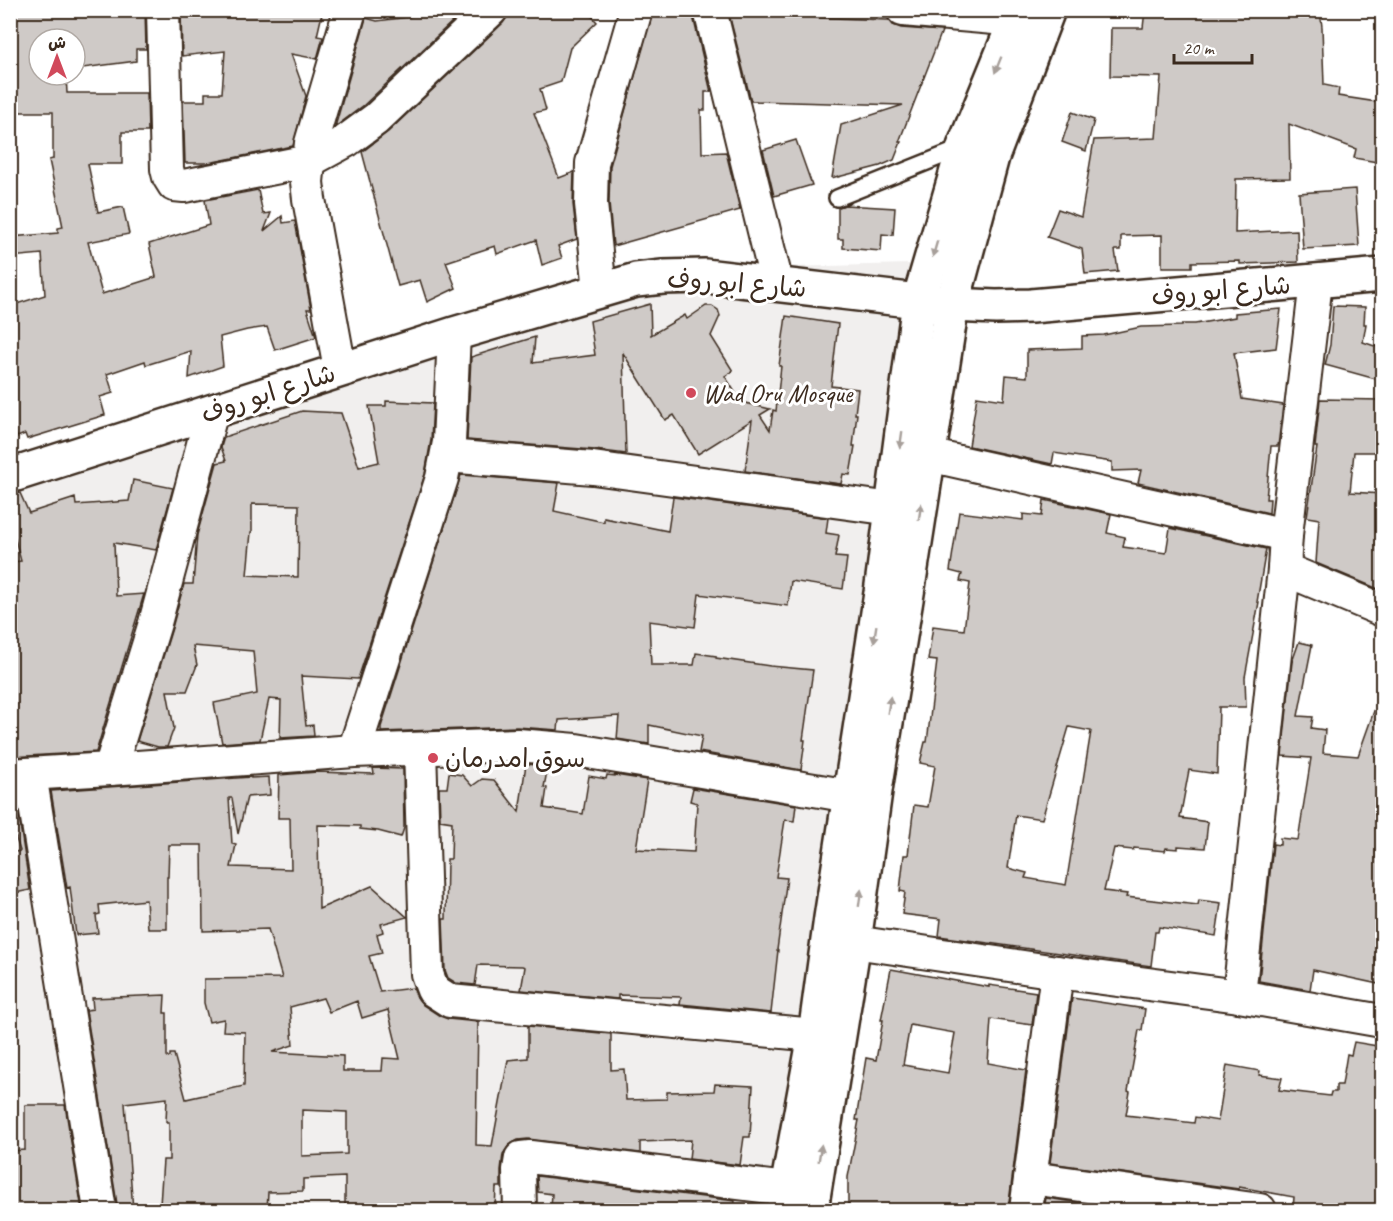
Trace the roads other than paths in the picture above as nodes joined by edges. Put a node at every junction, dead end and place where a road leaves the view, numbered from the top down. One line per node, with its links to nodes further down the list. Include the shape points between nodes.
1 (163, 10): 10 (street, via 167,169 174,185)
2 (350, 10): 10 (street)
3 (491, 10): 10 (street, via 376,119)
4 (636, 10): 15 (street, via 592,163 591,204)
5 (710, 10): 14 (street)
6 (903, 10): 8 (street)
7 (1048, 10): 17 (main road, via 992,157)
8 (1018, 15): 9 (main road, one-way to 9)
9 (964, 147): 11 (lane); 16 (main road, one-way to 16)
10 (309, 161): 19 (street, via 309,199)
11 (837, 198)
12 (1383, 275): 13 (main road, شارع ابو روف)
13 (1316, 282): 17 (main road, شارع ابو روف, via 1031,306); 25 (street)
14 (777, 284): 15 (main road, شارع ابو روف, via 705,276 663,277); 16 (main road, شارع ابو روف)
15 (600, 290): 18 (main road, شارع ابو روف)
16 (920, 301): 17 (main road, شارع ابو روف); 24 (main road, one-way to 24)
17 (952, 305): 21 (main road)
18 (454, 334): 19 (main road, شارع ابو روف); 22 (street)
19 (340, 369): 20 (main road, شارع ابو روف)
20 (212, 411): 23 (main road, شارع ابو روف); 31 (street, via 155,623)
21 (928, 455): 25 (street); 26 (main road, one-way to 21)
22 (447, 456): 24 (street, via 605,469); 30 (street)
23 (10, 476)
24 (892, 509): 26 (main road)
25 (1286, 535): 27 (street)
26 (900, 552): 33 (main road, one-way to 33); 34 (main road, one-way to 26, via 876,784)
27 (1284, 569): 28 (street); 36 (street)
28 (1383, 610)
29 (420, 749): 30 (street); 33 (street, via 518,745 576,750); 38 (street, via 427,975 433,990 450,1001)
30 (354, 751): 31 (street)
31 (110, 770): 32 (street)
32 (20, 774): 41 (street)
33 (850, 796): 38 (main road)
34 (854, 942): 35 (street); 43 (main road, one-way to 34)
35 (1057, 972): 36 (street); 39 (street)
36 (1239, 996): 37 (street)
37 (1383, 1021)
38 (815, 1035): 40 (main road)
39 (1031, 1178): 44 (street); 45 (street)
40 (786, 1200): 42 (street, via 530,1157 521,1158)
41 (100, 1210)
42 (520, 1210)
43 (812, 1210)
44 (1026, 1210)
45 (1260, 1210)

